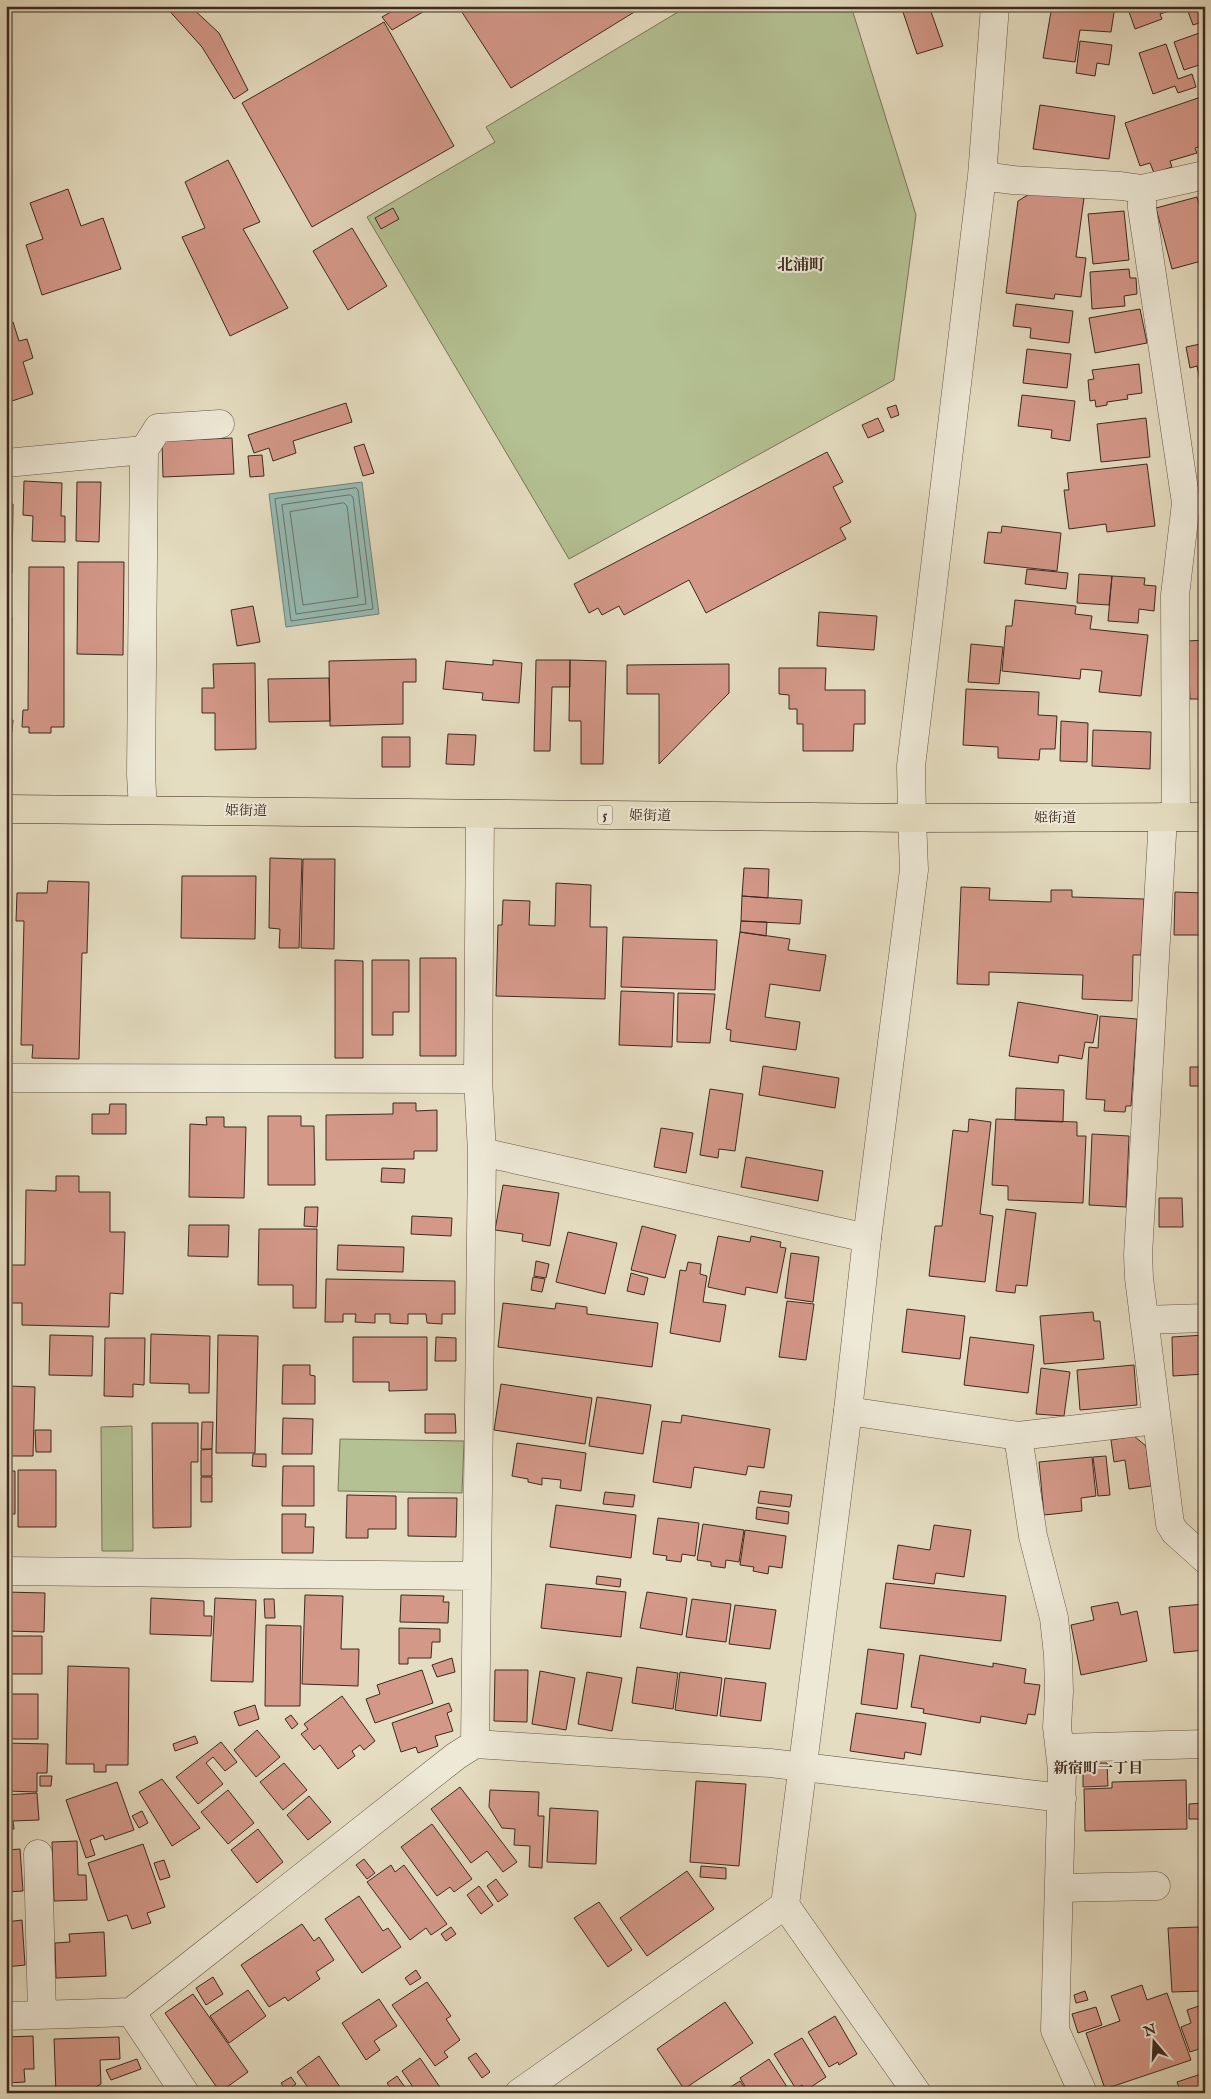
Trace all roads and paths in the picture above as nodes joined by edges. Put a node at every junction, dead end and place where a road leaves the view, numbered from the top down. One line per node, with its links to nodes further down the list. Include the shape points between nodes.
1 (995, 6): 3 (street)
2 (1205, 175): 4 (street)
3 (982, 176): 4 (street); 13 (street, via 911,766)
4 (1142, 190): 11 (street, via 1142,208 1186,503 1175,595)
5 (220, 424): 6 (street, via 158,428)
6 (144, 450): 7 (street); 9 (street)
7 (6, 464)
8 (6, 809): 9 (main road, 姫街道 / 5)
9 (143, 810): 10 (main road, 姫街道 / 5)
10 (480, 814): 13 (main road, 姫街道 / 5); 15 (street)
11 (1170, 817): 12 (main road, 姫街道 / 5); 13 (main road, 姫街道 / 5); 19 (street, via 1138,1255)
12 (1205, 817)
13 (912, 818): 17 (street, via 914,870)
14 (6, 1078): 15 (street)
15 (478, 1079): 16 (street)
16 (482, 1152): 17 (street); 25 (street)
17 (867, 1238): 20 (street)
18 (1205, 1318): 19 (street)
19 (1144, 1320): 21 (street)
20 (848, 1411): 22 (street); 29 (street)
21 (1156, 1420): 22 (street); 23 (street, via 1170,1524)
22 (1018, 1436): 28 (street, via 1033,1536 1054,1618)
23 (1205, 1559)
24 (6, 1571): 25 (street)
25 (476, 1576): 26 (street)
26 (475, 1744): 29 (street); 35 (street)
27 (1205, 1744): 28 (street)
28 (1060, 1748): 30 (street)
29 (803, 1766): 30 (street); 34 (street)
30 (1062, 1798): 33 (street)
31 (38, 1854): 36 (street)
32 (1156, 1886): 33 (street)
33 (1059, 1888): 41 (street, via 1055,2030)
34 (785, 1905): 39 (street); 40 (street)
35 (131, 2012): 36 (street); 38 (street)
36 (42, 2015): 37 (street)
37 (6, 2016)
38 (185, 2093)
39 (519, 2093)
40 (917, 2093)
41 (1083, 2093)

